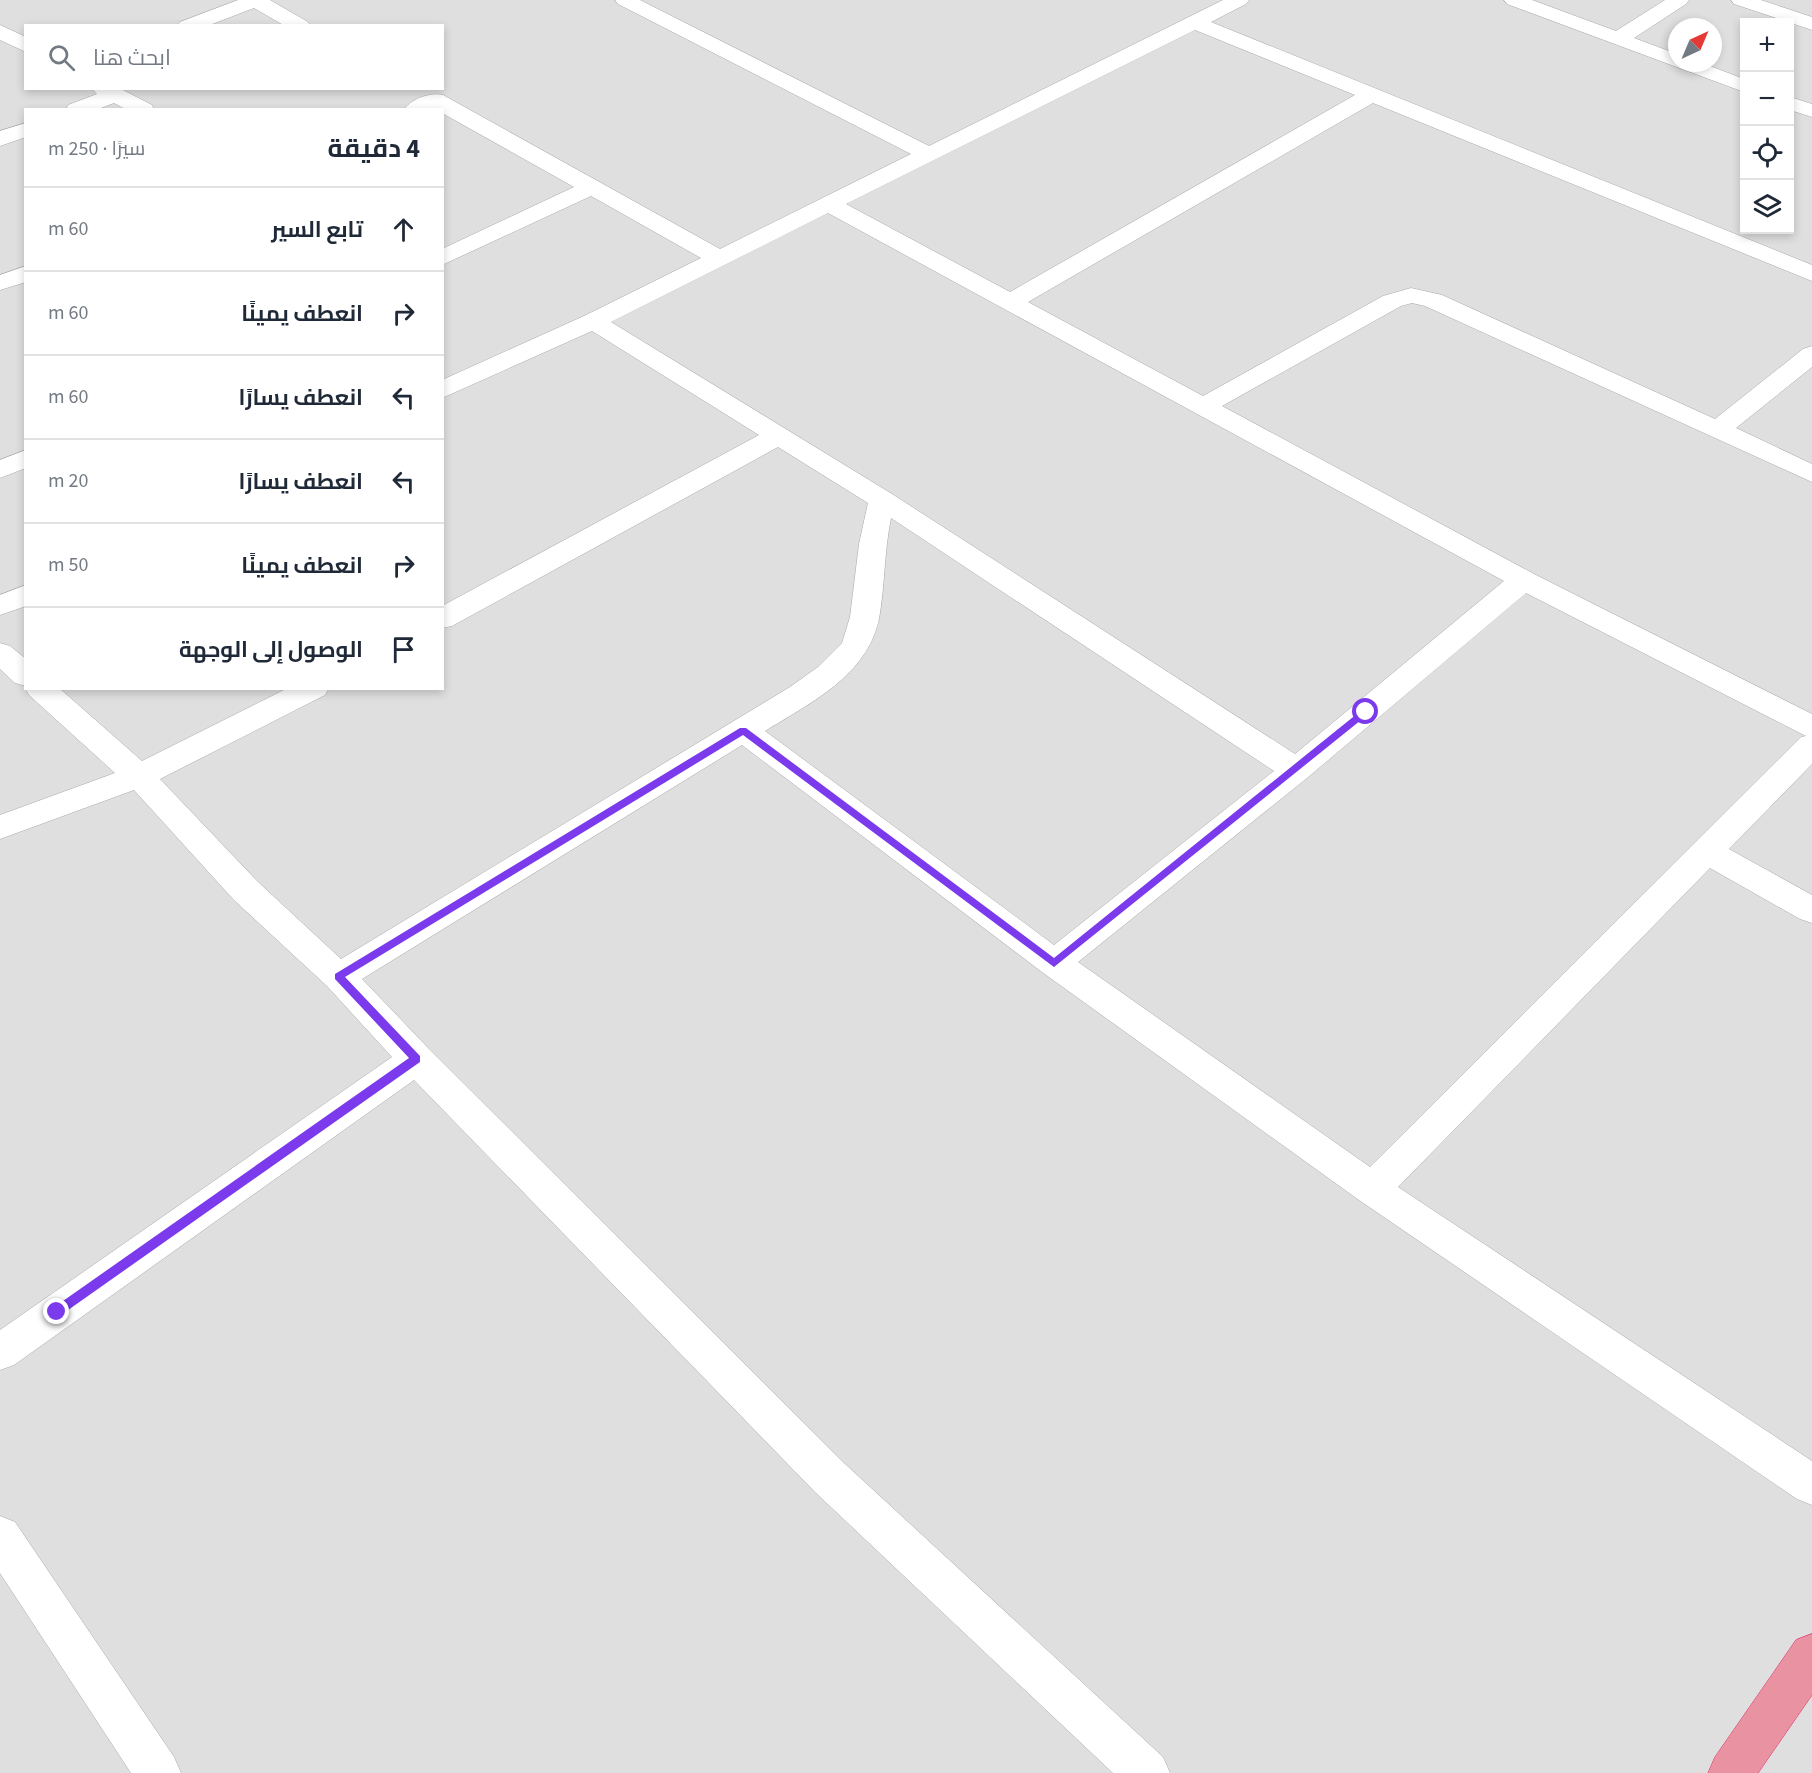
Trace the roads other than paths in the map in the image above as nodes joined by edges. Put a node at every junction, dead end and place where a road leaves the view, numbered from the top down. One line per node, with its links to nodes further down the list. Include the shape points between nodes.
1 (256, 0): 8 (street); 9 (street)
2 (625, 0): 28 (street, via 660,8)
3 (1239, 0): 7 (street)
4 (1514, 0): 12 (street)
5 (1678, 0): 12 (street)
6 (1741, 0): 10 (street)
7 (1193, 22): 19 (street); 28 (street)
8 (192, 24)
9 (298, 24)
10 (1812, 24)
11 (0, 31): 13 (street)
12 (1618, 39): 14 (street)
13 (24, 45)
14 (1668, 58)
15 (1707, 72): 16 (street)
16 (1740, 84)
17 (418, 90): 20 (street)
18 (108, 92): 22 (street); 23 (street)
19 (1371, 95): 34 (street); 36 (street)
20 (435, 100): 24 (street); 29 (street)
21 (1794, 104): 25 (street)
22 (80, 108)
23 (140, 108)
24 (418, 108)
25 (1812, 111)
26 (24, 130): 27 (street)
27 (0, 139)
28 (928, 154): 30 (street)
29 (590, 188): 31 (street); 32 (street)
30 (828, 204): 32 (street); 36 (street)
31 (444, 257)
32 (719, 258): 37 (street)
33 (24, 274): 35 (street)
34 (1812, 274)
35 (0, 283)
36 (1010, 302): 40 (street)
37 (593, 321): 39 (street); 42 (street)
38 (1812, 354): 41 (street)
39 (444, 389)
40 (1203, 406): 41 (street, via 1392,301 1411,295 1433,300); 47 (street)
41 (1718, 430): 45 (street)
42 (780, 435): 46 (street); 50 (street)
43 (24, 459): 44 (street)
44 (0, 470)
45 (1812, 474)
46 (882, 500): 56 (street, via 864,622 853,651 828,675); 58 (street)
47 (1524, 580): 55 (street); 58 (street)
48 (24, 595): 49 (street)
49 (0, 606)
50 (444, 618)
51 (0, 653): 52 (street)
52 (24, 674)
53 (42, 690): 59 (street)
54 (310, 690): 59 (street)
55 (1812, 727)
56 (743, 730): 63 (street); 64 (street)
57 (1812, 745): 61 (street)
58 (1296, 770): 63 (street)
59 (139, 776): 60 (street); 64 (street, via 246,891)
60 (0, 827)
61 (1707, 852): 62 (street); 66 (street)
62 (1812, 910)
63 (1054, 963): 66 (street)
64 (339, 977): 65 (street)
65 (416, 1059): 67 (street); 72 (street, via 831,1478)
66 (1372, 1189): 68 (street)
67 (0, 1352)
68 (1812, 1485)
69 (0, 1536): 71 (street)
70 (1812, 1656): 73 (highway)
71 (158, 1773)
72 (1147, 1773)
73 (1731, 1773)

